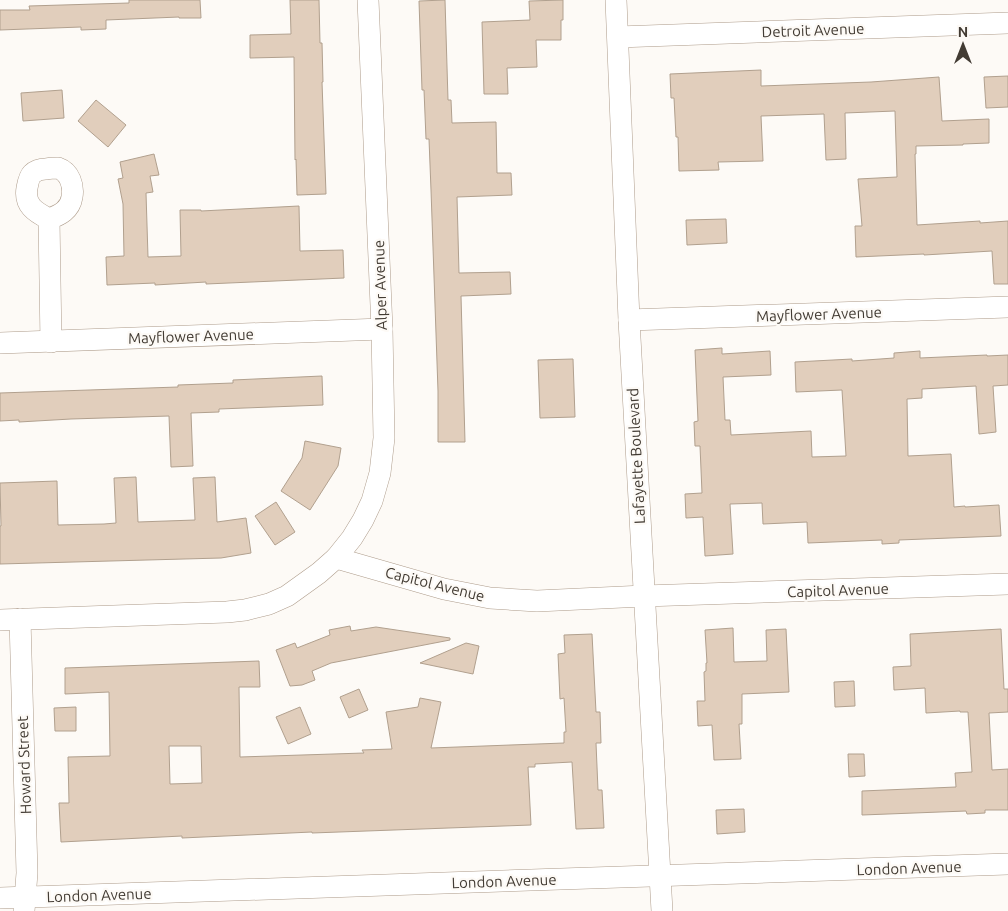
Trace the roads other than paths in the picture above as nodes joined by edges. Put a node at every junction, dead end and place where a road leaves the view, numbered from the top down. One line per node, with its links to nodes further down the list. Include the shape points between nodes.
1 (368, 0): 8 (street, Alper Avenue)
2 (616, 0): 4 (street, Lafayette Boulevard)
3 (1008, 23): 4 (street, Detroit Avenue)
4 (618, 37): 7 (street, Lafayette Boulevard)
5 (49, 219): 9 (street)
6 (1008, 307): 7 (street, Mayflower Avenue)
7 (629, 320): 13 (street, Lafayette Boulevard)
8 (382, 329): 9 (street, Mayflower Avenue); 11 (street, Alper Avenue, via 384,438 380,473 363,520)
9 (51, 342): 10 (street, Mayflower Avenue)
10 (0, 343)
11 (336, 558): 13 (street, Capitol Avenue, via 444,590 490,598 537,602); 14 (street, via 288,596 245,610)
12 (1008, 584): 13 (street, Capitol Avenue)
13 (644, 596): 16 (street, Lafayette Boulevard)
14 (10, 620): 18 (street, Howard Street, via 27,873)
15 (1008, 864): 16 (street, London Avenue)
16 (660, 876): 18 (street, London Avenue); 19 (street, Lafayette Boulevard)
17 (0, 898): 18 (street, London Avenue)
18 (25, 904)
19 (662, 911)

